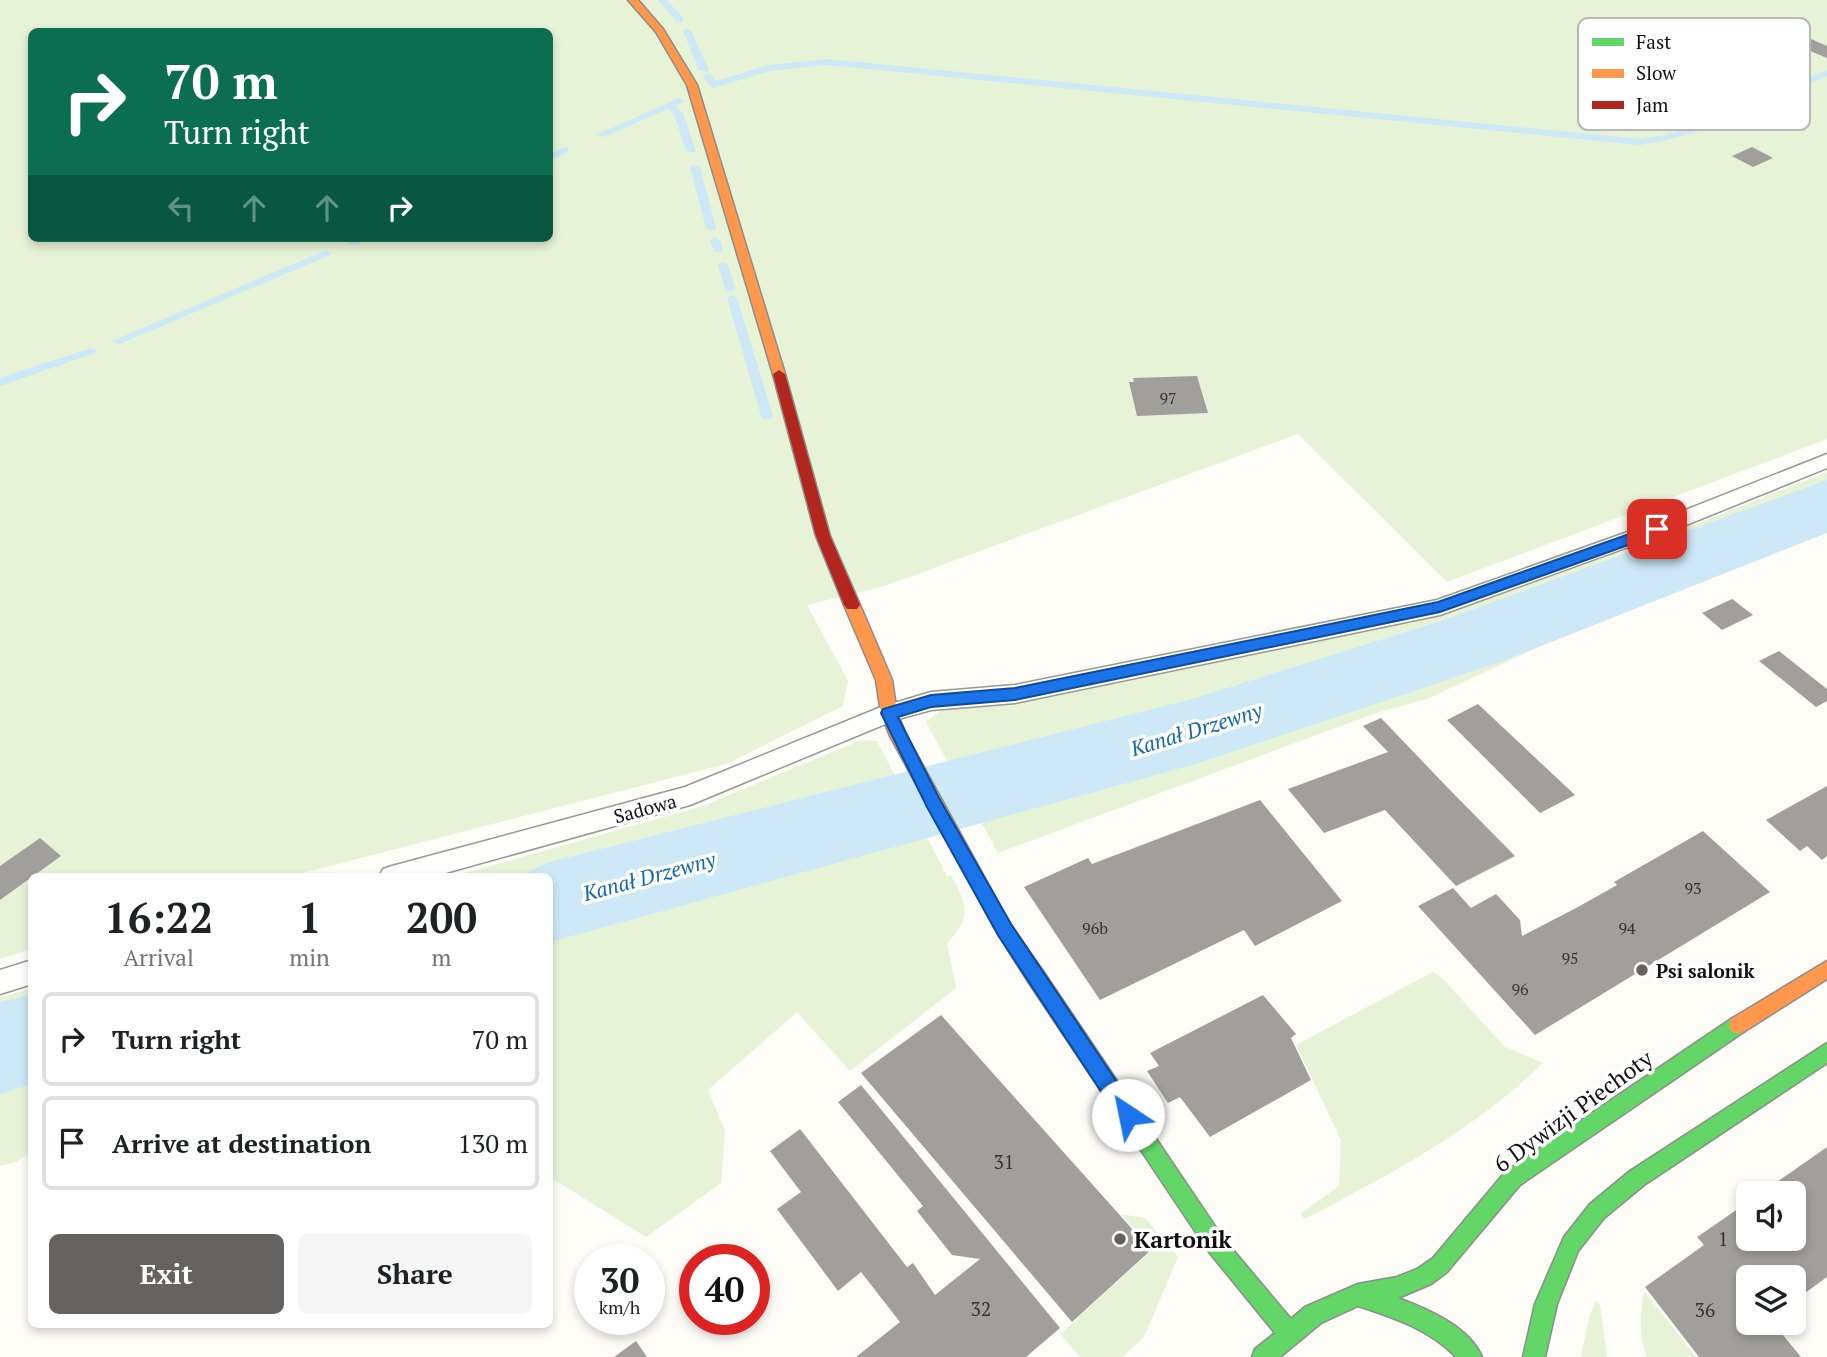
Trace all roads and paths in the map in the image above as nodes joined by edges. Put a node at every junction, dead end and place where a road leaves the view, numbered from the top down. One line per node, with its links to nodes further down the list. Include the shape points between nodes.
1 (633, 0): 3 (street, via 660,31 692,85 787,399 823,536 884,680)
2 (1827, 461): 3 (lane, Sadowa, via 1657,529 1440,607 1015,694 931,701)
3 (889, 713): 4 (lane, Sadowa, via 690,795); 10 (street, via 1004,929 1203,1227)
4 (407, 873)
5 (1827, 969): 9 (street, 6 Dywizji Piechoty, via 1683,1060 1513,1178 1440,1265 1424,1277 1398,1288)
6 (28, 973): 7 (lane)
7 (0, 982)
8 (1827, 1052): 13 (street, via 1637,1178 1597,1211 1571,1244 1546,1304)
9 (1358, 1295): 10 (street, 6 Dywizji Piechoty, via 1313,1315); 12 (street, via 1414,1312 1440,1327)
10 (1289, 1334): 11 (street, 6 Dywizji Piechoty)
11 (1270, 1354)
12 (1471, 1357)
13 (1534, 1357)

